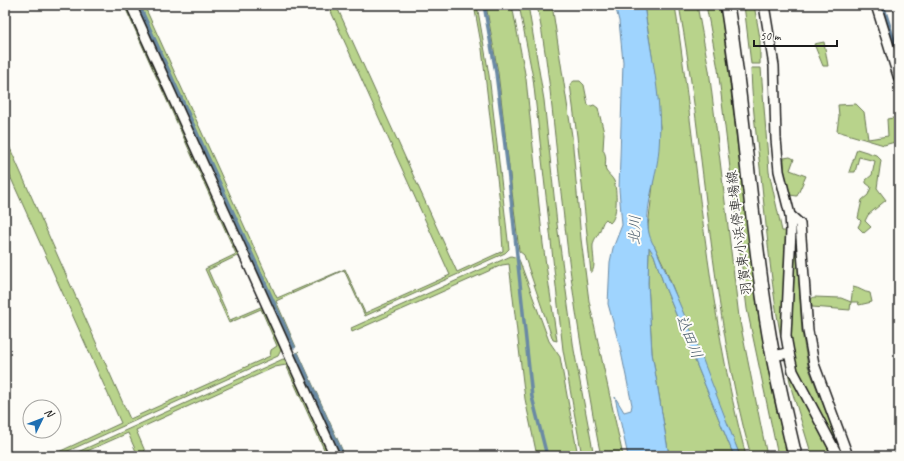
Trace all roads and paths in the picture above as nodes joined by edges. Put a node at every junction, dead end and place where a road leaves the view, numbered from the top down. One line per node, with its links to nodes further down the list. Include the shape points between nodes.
1 (130, 5): 9 (street)
2 (727, 5): 8 (main road, 羽賀東小浜停車場線)
3 (764, 5): 6 (street, via 774,66 779,171)
4 (876, 5): 5 (street)
5 (899, 79)
6 (790, 215): 7 (street, via 786,336); 12 (street, via 800,224 808,331 814,364)
7 (789, 353): 8 (street); 11 (street, via 793,371)
8 (772, 356): 10 (main road, 羽賀東小浜停車場線)
9 (335, 456)
10 (795, 456)
11 (838, 456)
12 (848, 456)

